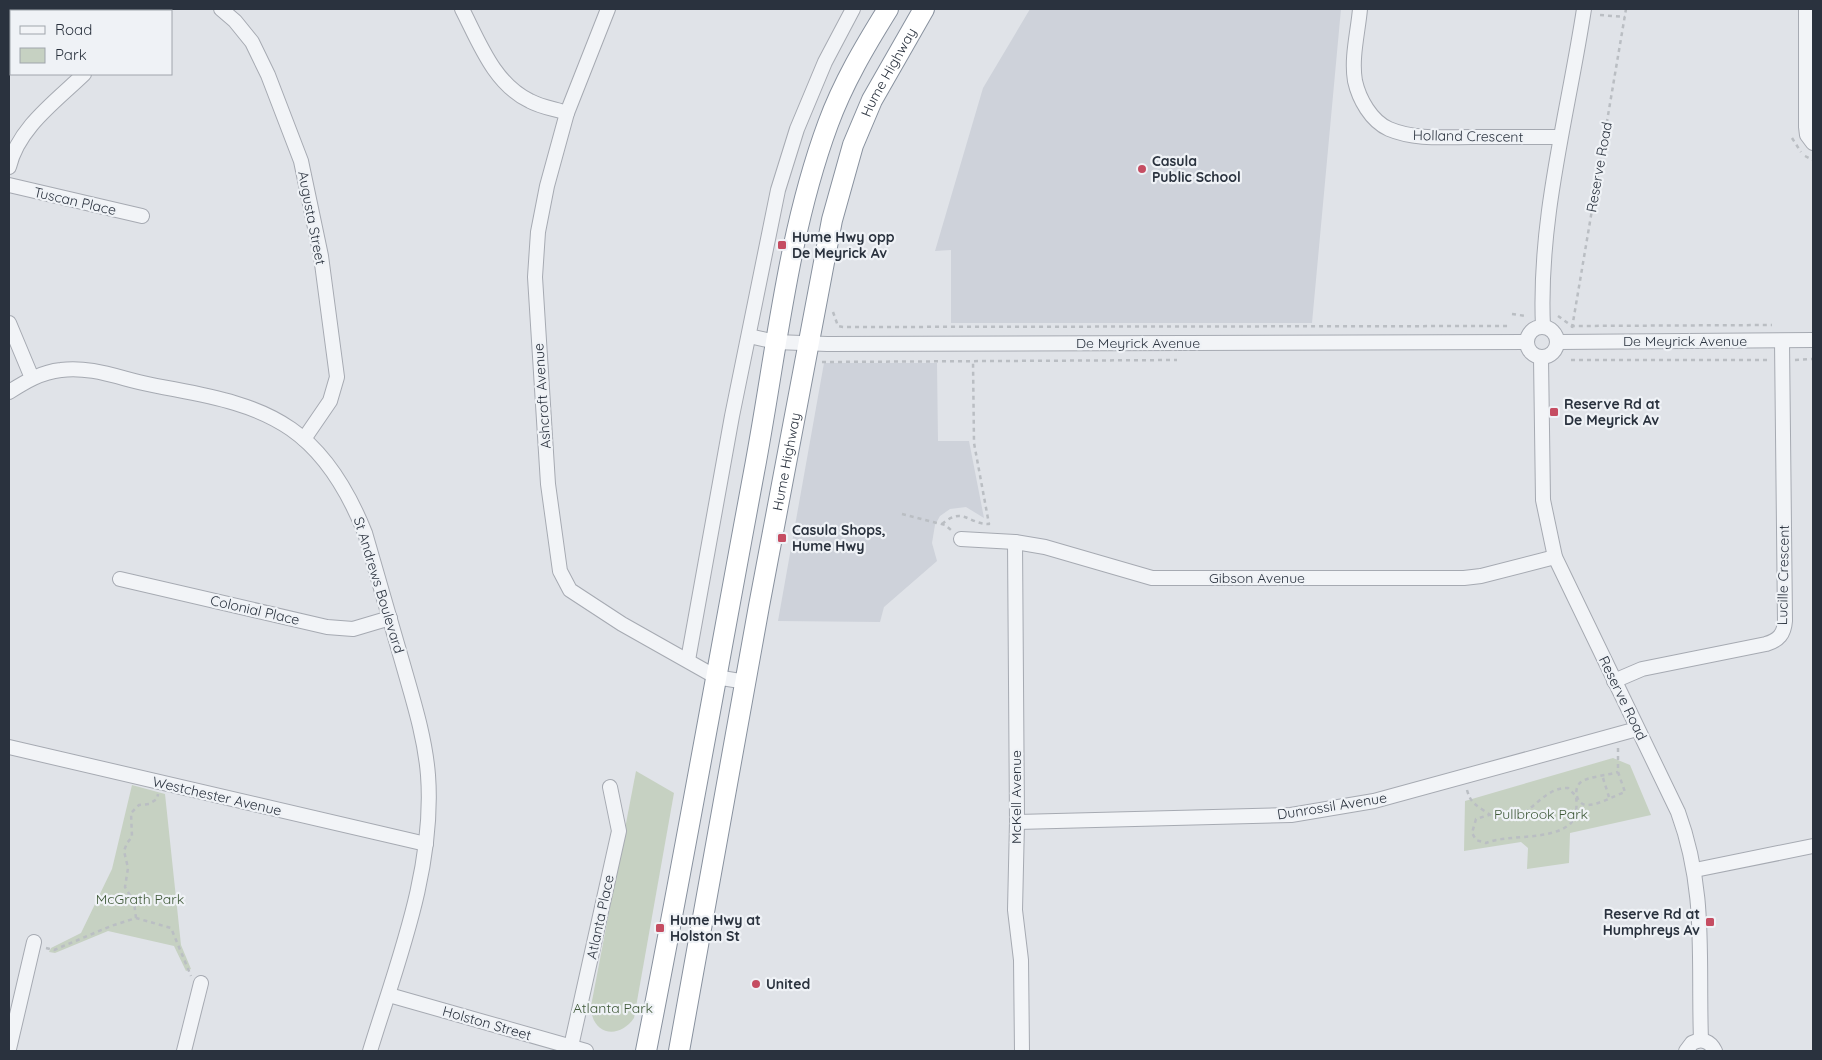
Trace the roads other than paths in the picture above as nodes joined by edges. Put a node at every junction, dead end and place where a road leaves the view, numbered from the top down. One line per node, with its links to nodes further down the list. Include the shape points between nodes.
1 (220, 9): 29 (street, Augusta Street, via 252,42 268,75 301,161 321,256 337,377 330,401)
2 (462, 9): 11 (street, via 495,72 513,91 531,102)
3 (608, 9): 11 (street, Ashcroft Avenue)
4 (853, 9): 19 (street, via 825,62 786,159)
5 (888, 9): 22 (highway, via 851,72 828,122 810,181)
6 (924, 9): 25 (highway, Hume Highway, via 872,100 853,145 832,220)
7 (1360, 9): 12 (street, Holland Crescent, via 1355,80 1367,108 1388,128 1432,137)
8 (1584, 9): 12 (street)
9 (1806, 9): 13 (street, via 1806,127)
10 (83, 75): 14 (street, via 24,133 14,149)
11 (567, 113): 35 (street, Ashcroft Avenue, via 540,223 535,277 548,484 560,571 570,590 622,624)
12 (1560, 137): 18 (street, via 1544,252)
13 (1813, 143)
14 (9, 167)
15 (9, 185): 16 (street, Tuscan Place)
16 (142, 216)
17 (9, 323): 27 (street)
18 (1543, 327): 23 (street, via 1533,330); 24 (street, via 1552,330)
19 (750, 336): 22 (street, De Meyrick Avenue); 35 (street, via 732,416)
20 (1813, 340): 21 (street, De Meyrick Avenue)
21 (1782, 341): 24 (street, De Meyrick Avenue); 37 (street, Lucille Crescent, via 1782,635 1766,644 1642,669)
22 (776, 342): 25 (street, De Meyrick Avenue); 36 (highway)
23 (1527, 342): 25 (street, De Meyrick Avenue); 26 (street, via 1529,351)
24 (1558, 342): 26 (street, via 1554,352)
25 (807, 344): 38 (highway, Hume Highway)
26 (1540, 358): 32 (street, Reserve Road, via 1543,500)
27 (32, 378): 28 (street, St Andrews Boulevard); 29 (street, St Andrews Boulevard, via 61,370 87,370 238,404 269,416)
28 (9, 392)
29 (304, 439): 34 (street, St Andrews Boulevard, via 323,457 354,505)
30 (961, 539): 31 (street, Gibson Avenue)
31 (1015, 542): 32 (street, Gibson Avenue, via 1045,547 1152,578 1464,578); 42 (street, McKell Avenue)
32 (1555, 557): 37 (street, Reserve Road)
33 (120, 579): 34 (street, Colonial Place, via 327,627 353,629)
34 (390, 618): 43 (street, St Andrews Boulevard, via 426,754)
35 (688, 660): 36 (street, Ashcroft Avenue)
36 (716, 677): 38 (street, Ashcroft Avenue); 55 (highway)
37 (1614, 681): 39 (street, Reserve Road)
38 (746, 682): 56 (highway, Hume Highway)
39 (1637, 728): 42 (street, Dunrossil Avenue, via 1374,801 1291,815); 45 (street, Reserve Road, via 1678,812)
40 (9, 747): 43 (street, Westchester Avenue)
41 (610, 787): 51 (street, Atlanta Place, via 619,831)
42 (1017, 822): 57 (street, McKell Avenue, via 1015,910 1021,960)
43 (426, 844): 48 (street, St Andrews Boulevard, via 413,908)
44 (1813, 846): 45 (street)
45 (1695, 870): 49 (street, Reserve Road, via 1700,914)
46 (34, 944): 50 (street)
47 (200, 986): 52 (street)
48 (389, 995): 51 (street, Holston Street); 53 (street, St Andrews Boulevard)
49 (1702, 1040): 58 (street, via 1692,1043); 59 (street)
50 (9, 1049)
51 (570, 1049): 54 (street, Holston Street)
52 (184, 1051)
53 (370, 1051)
54 (586, 1051)
55 (646, 1051)
56 (679, 1051)
57 (1022, 1051)
58 (1686, 1051)
59 (1715, 1051)

